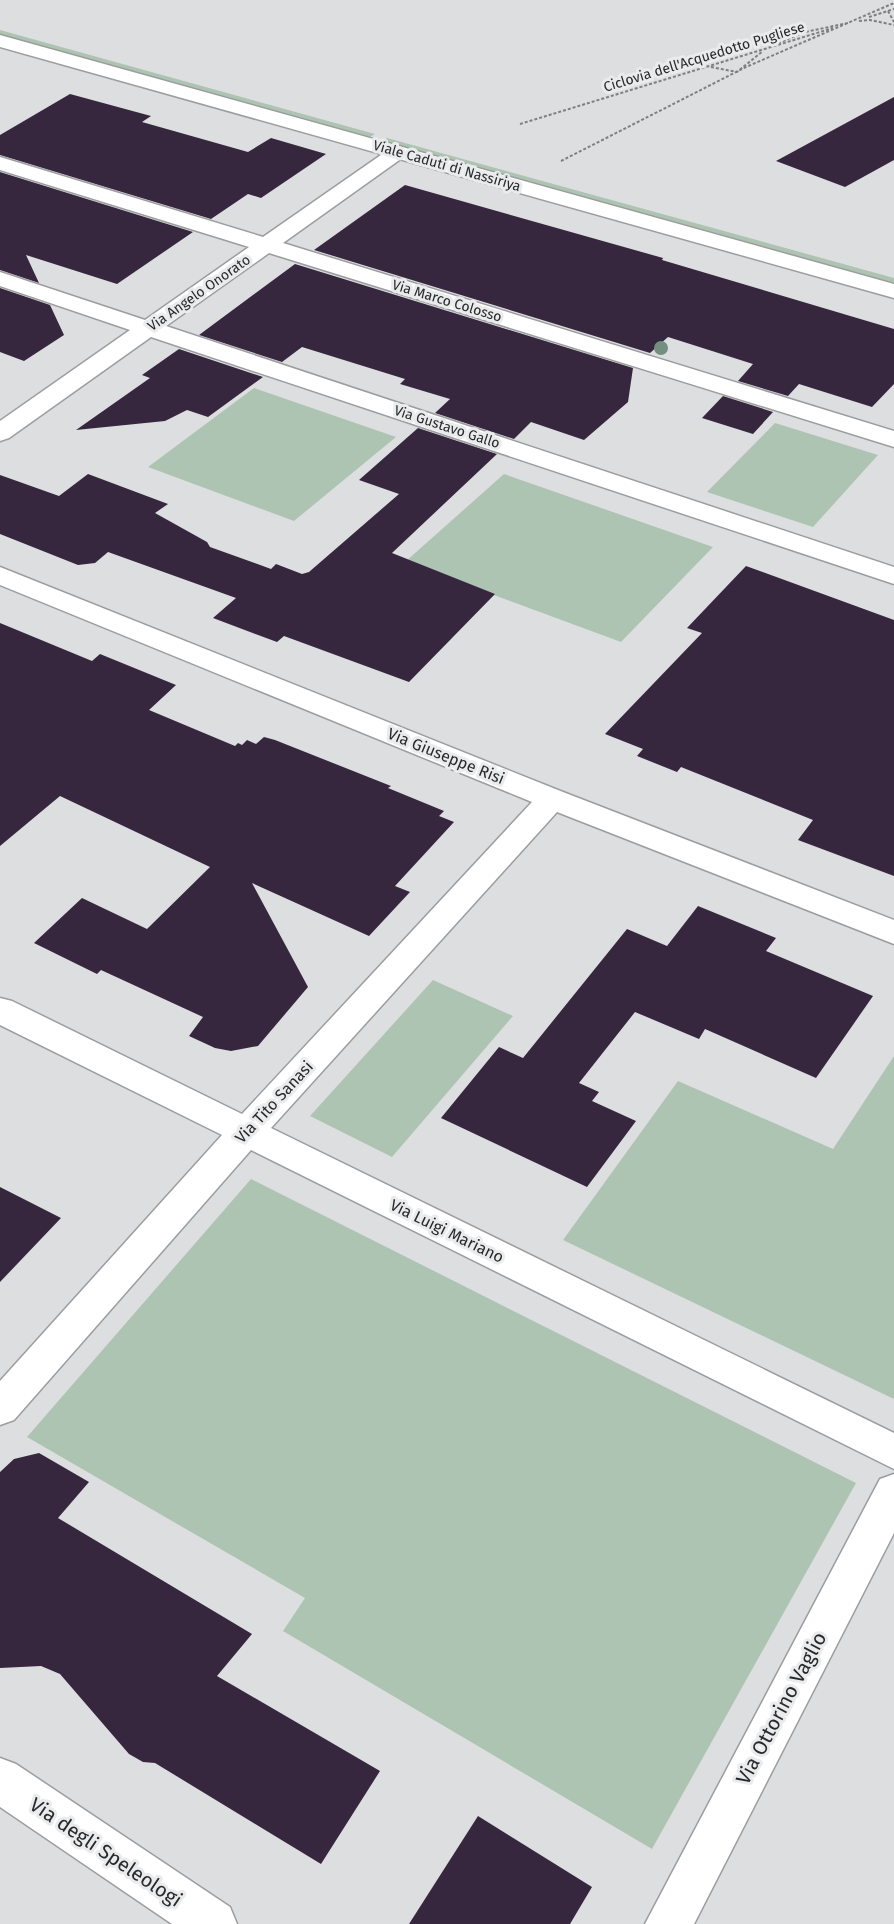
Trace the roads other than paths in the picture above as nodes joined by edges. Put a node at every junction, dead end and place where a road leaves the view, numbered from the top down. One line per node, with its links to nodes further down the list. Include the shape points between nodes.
1 (0, 24): 6 (street, Viale Caduti di Nassiriya)
2 (0, 41): 3 (street, Viale Caduti di Nassiriya)
3 (398, 153): 5 (street, Via Angelo Onorato); 8 (street, Viale Caduti di Nassiriya)
4 (0, 163): 5 (street, Via Marco Colosso)
5 (266, 245): 9 (street, Via Angelo Onorato); 11 (street, Via Marco Colosso)
6 (894, 272)
7 (0, 279): 9 (street, Via Gustavo Gallo)
8 (894, 291)
9 (148, 328): 10 (street, Via Angelo Onorato); 13 (street, Via Gustavo Gallo)
10 (0, 433)
11 (894, 439)
12 (0, 575): 14 (street, Via Giuseppe Risi)
13 (894, 576)
14 (552, 799): 15 (street, Via Giuseppe Risi); 17 (street, Via Tito Sanasi)
15 (894, 933)
16 (0, 1011): 17 (street, Via Luigi Mariano)
17 (246, 1132): 18 (street, Via Tito Sanasi); 19 (street, Via Luigi Mariano)
18 (0, 1408)
19 (894, 1452)
20 (894, 1492): 23 (street, Via Ottorino Vaglio)
21 (0, 1780): 22 (street, Via degli Speleologi)
22 (213, 1924)
23 (669, 1924)

